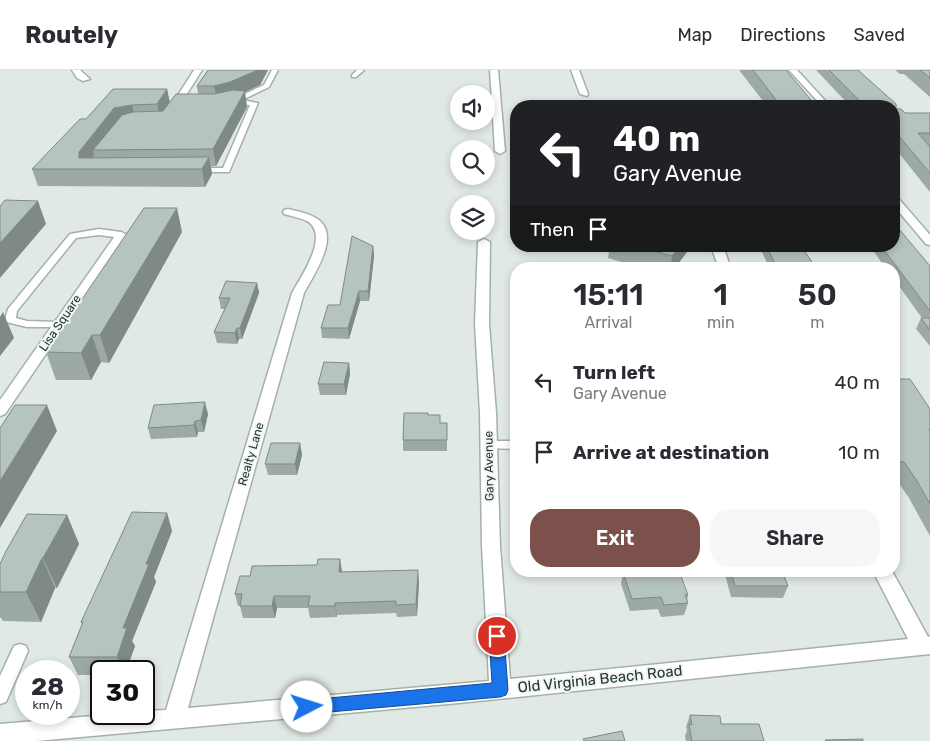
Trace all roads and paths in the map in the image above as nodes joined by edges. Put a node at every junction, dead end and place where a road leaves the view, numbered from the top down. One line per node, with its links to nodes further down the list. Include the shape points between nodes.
1 (76, 70): 9 (street)
2 (198, 70): 14 (street, via 180,105)
3 (275, 70): 12 (lane, via 267,86)
4 (361, 70): 8 (lane)
5 (494, 70): 15 (street)
6 (575, 70): 10 (street)
7 (793, 70): 11 (street)
8 (354, 76)
9 (86, 79)
10 (584, 94)
11 (820, 100)
12 (235, 101): 13 (lane); 16 (lane, via 254,103 226,170)
13 (226, 103)
14 (168, 117)
15 (500, 150)
16 (186, 170)
17 (900, 207): 21 (street)
18 (288, 212): 31 (street, Realty Lane, via 319,226 322,243 298,293)
19 (121, 235): 22 (street, Lisa Square); 22 (lane, via 99,232 73,236 12,311 10,320)
20 (484, 242): 24 (street, Gary Avenue, via 482,324)
21 (930, 242)
22 (58, 325): 23 (street, Lisa Square)
23 (0, 411)
24 (489, 445): 25 (lane); 29 (street, Gary Avenue, via 491,546)
25 (510, 445)
26 (886, 577): 27 (street)
27 (926, 645): 29 (street, Old Virginia Beach Road)
28 (20, 651): 30 (lane)
29 (500, 690): 31 (street, Old Virginia Beach Road)
30 (0, 696)
31 (174, 718): 32 (street, Old Virginia Beach Road)
32 (0, 734)

